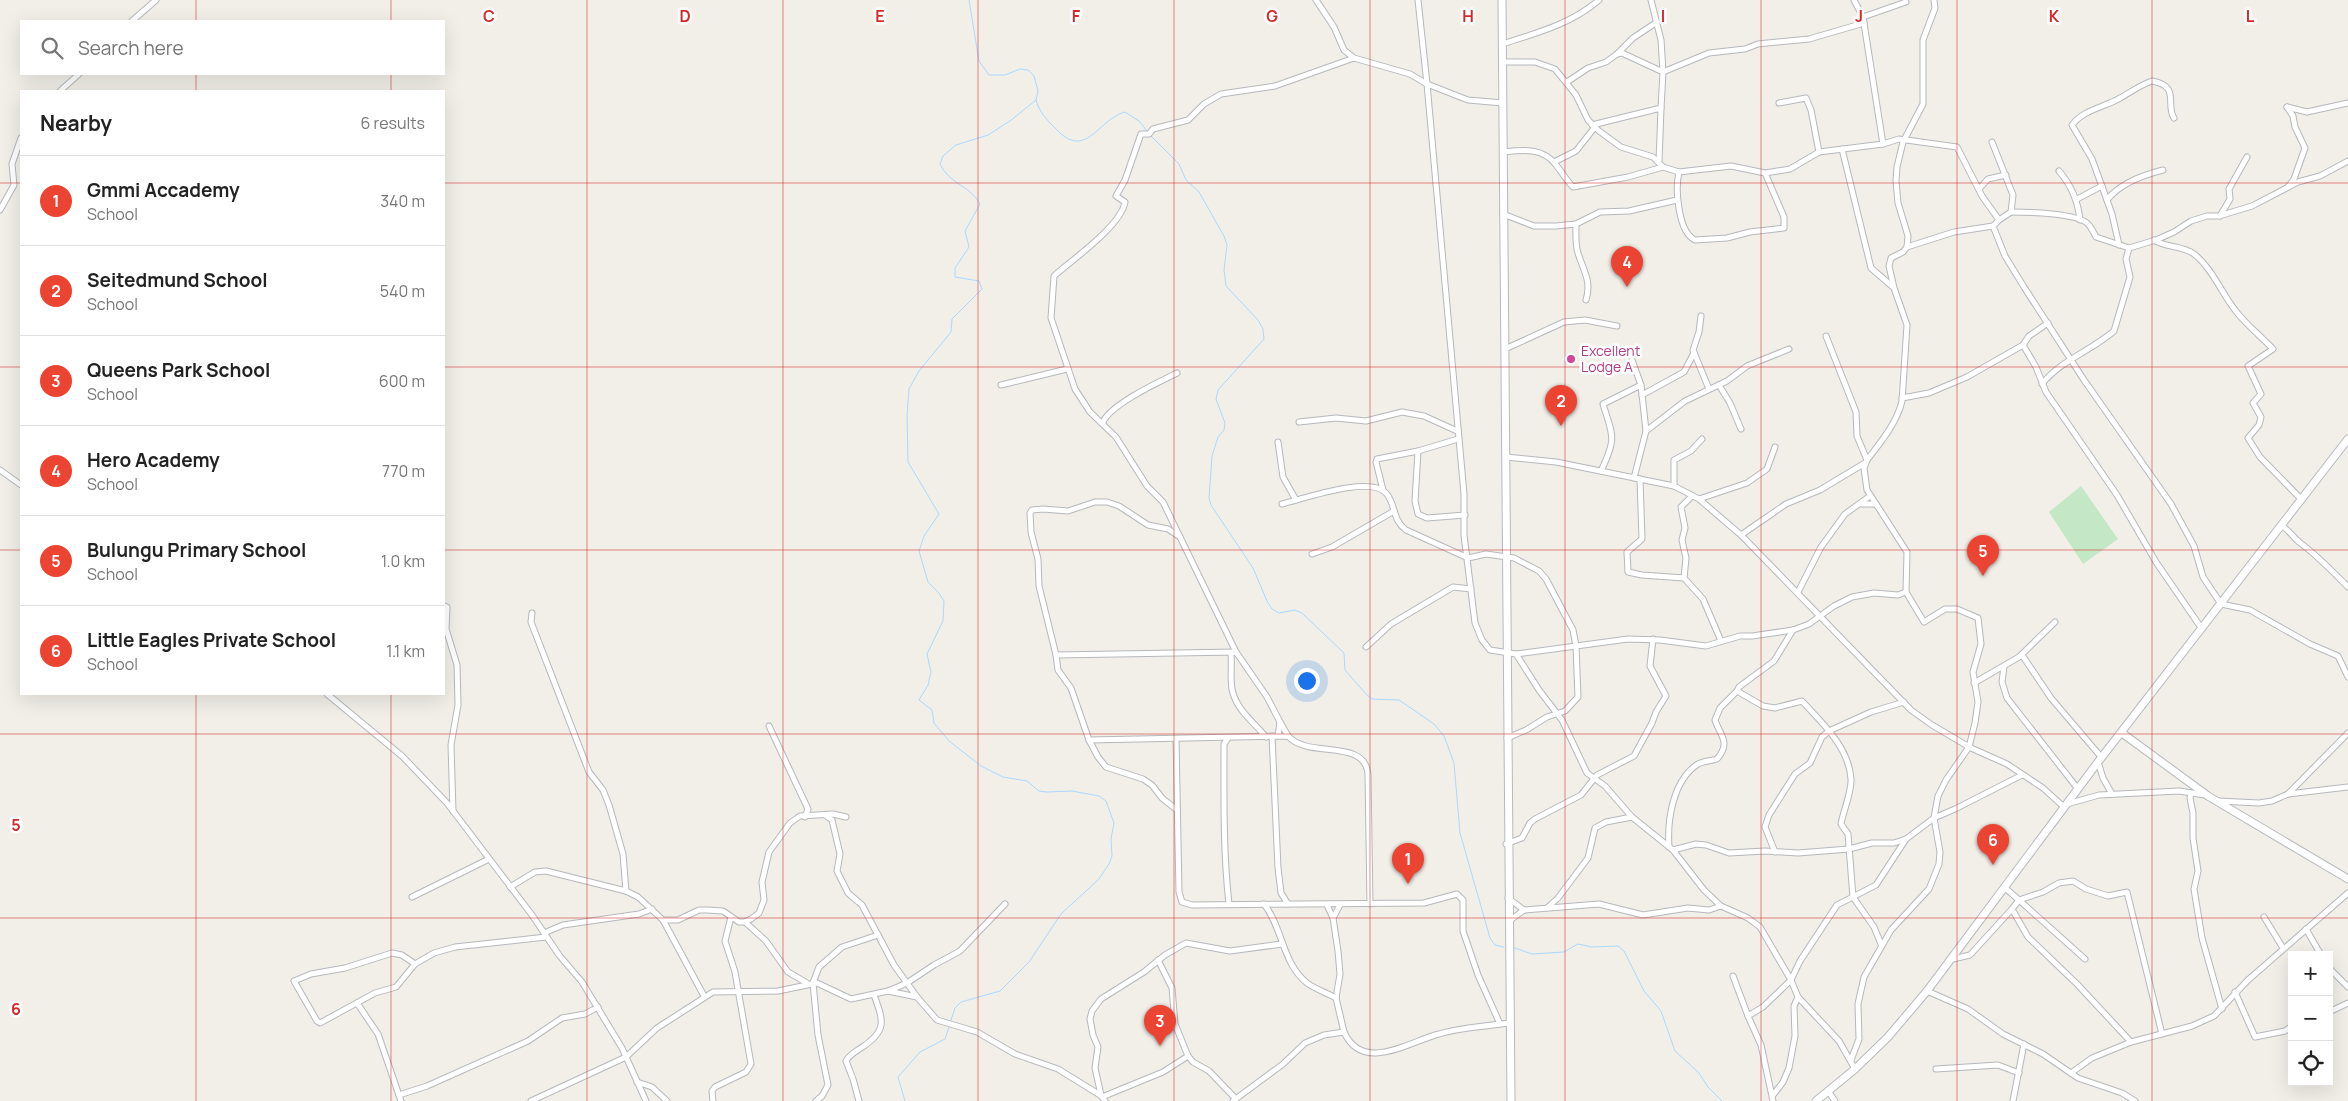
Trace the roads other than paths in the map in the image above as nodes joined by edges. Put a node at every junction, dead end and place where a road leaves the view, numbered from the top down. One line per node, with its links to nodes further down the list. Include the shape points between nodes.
1 (156, 0): 11 (street)
2 (1316, 0): 16 (street, via 1334,27 1344,50)
3 (1418, 0): 21 (street)
4 (1502, 0): 14 (street)
5 (1600, 0): 14 (street, via 1565,23)
6 (1651, 0): 12 (street)
7 (1854, 0): 10 (street)
8 (1934, 0): 29 (street, via 1935,8 1922,40 1923,104)
9 (1906, 2): 10 (street)
10 (1863, 17): 13 (street)
11 (133, 20)
12 (1658, 22): 15 (street, via 1633,38); 18 (street)
13 (1864, 23): 18 (street, via 1809,39 1709,53); 32 (street)
14 (1502, 44): 17 (street)
15 (1617, 54): 18 (street, via 1627,55); 20 (street)
16 (1354, 58): 21 (street, via 1410,74); 76 (street, via 1275,86 1221,94 1204,104 1188,120 1141,134 1116,196 1125,202 1124,209 1101,237 1053,278 1051,318)
17 (1502, 62): 20 (street, via 1545,64); 23 (street)
18 (1663, 72): 26 (street)
19 (78, 75): 22 (street)
20 (1567, 82): 28 (street)
21 (1427, 84): 23 (street, via 1462,99); 89 (street)
22 (61, 90)
23 (1503, 102): 34 (street)
24 (1780, 103): 35 (street, via 1806,98)
25 (2348, 103): 47 (street, via 2307,112 2287,107 2305,148)
26 (1661, 108): 28 (street); 37 (street)
27 (2174, 118): 46 (street, via 2168,90 2152,81 2073,122 2073,129 2092,158)
28 (1593, 126): 37 (street, via 1620,146); 39 (street, via 1576,150)
29 (1905, 139): 32 (street); 48 (street, via 1958,147); 62 (street, via 1896,181)
30 (20, 141): 52 (street, via 12,164 14,185)
31 (1992, 142): 45 (street)
32 (1882, 144): 33 (street)
33 (1842, 149): 35 (street); 64 (street, via 1871,268)
34 (1503, 152): 39 (street, via 1538,152); 54 (street)
35 (1819, 152): 44 (street, via 1790,169)
36 (2247, 157): 55 (street, via 2229,189 2228,204)
37 (1659, 161): 40 (street)
38 (2348, 161): 47 (street, via 2317,178)
39 (1554, 162): 40 (street, via 1574,187)
40 (1663, 167): 43 (street)
41 (2163, 170): 51 (street, via 2146,174 2115,191)
42 (2059, 171): 49 (street)
43 (1679, 172): 44 (street, via 1731,166); 50 (street)
44 (1765, 173): 50 (street, via 1784,217 1785,224 1780,230 1695,240 1685,229)
45 (2006, 175): 48 (street, via 1988,179); 53 (street, via 2013,195)
46 (2102, 186): 49 (street); 51 (street)
47 (2288, 187): 55 (street, via 2252,206)
48 (1978, 189): 56 (street)
49 (2077, 199): 57 (street)
50 (1677, 200): 58 (street, via 1629,211 1600,212)
51 (2107, 200): 61 (street)
52 (0, 210)
53 (2011, 212): 56 (street); 57 (street, via 2039,212)
54 (1503, 214): 58 (street, via 1534,226); 71 (street)
55 (2219, 216): 60 (street, via 2191,221)
56 (1998, 220): 59 (street)
57 (2080, 220): 61 (street, via 2089,224 2096,237)
58 (1576, 224): 65 (street, via 1578,253 1588,279)
59 (1993, 226): 62 (street, via 1954,232); 67 (street, via 2005,256)
60 (2154, 240): 63 (street); 108 (street, via 2173,248 2186,249 2198,258 2240,318 2273,349 2248,366 2261,394 2253,403 2260,417 2259,425 2248,438 2260,457)
61 (2119, 245): 63 (street)
62 (1908, 247): 64 (street, via 1890,260)
63 (2128, 248): 74 (street, via 2126,259 2130,277 2116,329)
64 (1894, 288): 84 (street, via 1907,325)
65 (1586, 300)
66 (1701, 316): 73 (street)
67 (2048, 323): 70 (street, via 2029,336); 74 (street)
68 (1617, 326): 71 (street, via 1585,320 1564,322)
69 (1826, 336): 97 (street, via 1855,408 1858,436)
70 (2023, 345): 78 (street); 84 (street, via 1968,377 1929,393)
71 (1505, 349): 96 (street)
72 (1789, 349): 81 (street, via 1747,366)
73 (1694, 353): 82 (street); 83 (street, via 1684,372)
74 (2070, 359): 78 (street); 125 (street, via 2175,510 2194,546 2203,577)
75 (1632, 360): 80 (street)
76 (1068, 369): 79 (street); 85 (street, via 1085,406)
77 (1177, 373): 85 (street, via 1130,398 1107,415)
78 (2042, 384): 130 (street)
79 (1001, 385)
80 (1641, 385): 83 (street); 99 (street, via 1603,404 1613,439)
81 (1719, 385): 82 (street); 87 (street)
82 (1709, 389): 88 (street, via 1677,406)
83 (1642, 395): 88 (street)
84 (1902, 398): 97 (street, via 1899,411 1884,438)
85 (1103, 422): 116 (street, via 1147,486 1163,502)
86 (1299, 422): 89 (street, via 1336,418 1366,421 1402,412 1424,416)
87 (1742, 429)
88 (1646, 430): 100 (street)
89 (1457, 431): 91 (street)
90 (1702, 438): 102 (street, via 1691,451 1674,460)
91 (1458, 439): 95 (street); 113 (street)
92 (2348, 439): 108 (street)
93 (1278, 442): 107 (street, via 1283,477)
94 (1776, 447): 106 (street, via 1767,469 1747,483)
95 (1418, 451): 103 (street, via 1376,460); 113 (street, via 1415,501 1418,514 1427,518)
96 (1506, 457): 99 (street); 118 (street)
97 (1866, 461): 105 (street, via 1864,476); 115 (street, via 1820,490 1786,504)
98 (0, 470): 101 (street)
99 (1601, 471): 100 (street)
100 (1637, 478): 102 (street); 120 (street, via 1642,539 1627,552 1628,572)
101 (20, 484)
102 (1674, 486): 104 (street)
103 (1383, 490): 107 (street, via 1368,486 1340,489); 112 (street, via 1388,494)
104 (1692, 496): 106 (street); 120 (street, via 1681,507 1685,528 1682,540 1686,558)
105 (1870, 496): 110 (street); 111 (street)
106 (1698, 499): 115 (street)
107 (1296, 500): 109 (street)
108 (2302, 500): 114 (street)
109 (1282, 504)
110 (1861, 504): 111 (street); 123 (street, via 1845,514 1821,547)
111 (1876, 504): 124 (street, via 1906,552)
112 (1394, 511): 117 (street, via 1332,547); 119 (street, via 1406,530)
113 (1465, 515): 119 (street)
114 (2282, 526): 121 (street); 125 (street)
115 (1741, 535): 123 (street)
116 (1180, 537): 136 (street); 139 (street, via 1168,529 1148,525 1120,506 1107,502 1095,502 1068,511 1032,510 1030,532)
117 (1312, 554)
118 (1505, 556): 119 (street, via 1486,554); 134 (street, via 1527,563 1546,579 1570,621); 137 (street)
119 (1468, 558): 122 (street)
120 (1684, 578): 133 (street, via 1703,598)
121 (2348, 587)
122 (1471, 589): 135 (street, via 1453,587 1391,624); 137 (street, via 1474,622 1482,640 1490,650)
123 (1798, 592): 128 (street)
124 (1906, 592): 128 (street, via 1852,597); 143 (street, via 1924,622 1945,609 1957,609 1979,620 1981,644 1974,667)
125 (2221, 604): 130 (street); 142 (street, via 2250,610 2334,654 2341,659)
126 (445, 606): 175 (street, via 446,629 457,665 458,705 451,745)
127 (532, 613): 190 (street, via 531,622 589,772 610,805 623,854)
128 (1819, 616): 131 (street); 146 (street)
129 (2055, 622): 140 (street)
130 (2202, 629): 152 (street)
131 (1793, 630): 133 (street); 144 (street, via 1776,659)
132 (1653, 639): 133 (street, via 1701,646); 134 (street); 165 (street, via 1650,666 1666,692 1665,700 1634,756)
133 (1721, 641)
134 (1576, 646): 138 (street); 147 (street, via 1578,697 1571,708)
135 (1366, 647)
136 (1234, 653): 139 (street); 148 (street, via 1267,697); 153 (street, via 1234,695 1242,711)
137 (1506, 654): 138 (street); 158 (street)
138 (1516, 654): 147 (street)
139 (1056, 655): 160 (street, via 1058,670 1071,688)
140 (2022, 655): 141 (street); 163 (street)
141 (2004, 666): 143 (street); 167 (street, via 2002,682 2007,698)
142 (2348, 676)
143 (1974, 683): 162 (street, via 1978,702)
144 (1737, 691): 150 (street, via 1763,706 1775,708 1802,701); 183 (street, via 1720,708 1714,720 1723,733 1721,755 1698,764 1692,770 1672,806 1668,821)
145 (328, 695): 175 (street, via 402,756)
146 (1904, 702): 150 (street, via 1871,712); 162 (street, via 1932,725)
147 (1556, 712): 158 (street); 165 (street)
148 (1280, 722): 154 (street); 155 (street)
149 (769, 726): 177 (street, via 807,804)
150 (1829, 731): 184 (street, via 1842,749 1851,780 1841,824 1848,834); 185 (street, via 1818,742 1810,763 1796,774 1769,815 1765,827)
151 (2348, 732): 170 (street)
152 (2122, 733): 163 (street); 171 (street)
153 (1266, 736): 154 (street); 157 (street)
154 (1275, 736): 155 (street); 191 (street, via 1272,761)
155 (1288, 736): 202 (street, via 1298,744 1353,753 1366,764)
156 (1218, 738): 157 (street); 159 (street); 161 (street)
157 (1228, 738): 161 (street)
158 (1507, 738): 182 (street)
159 (1176, 739): 160 (street); 174 (street)
160 (1088, 740): 174 (street, via 1106,767 1143,779)
161 (1224, 744): 198 (street)
162 (1969, 747): 164 (street); 180 (street, via 1942,788)
163 (2100, 760): 167 (street); 169 (street)
164 (2022, 774): 173 (street); 180 (street)
165 (1593, 779): 179 (street, via 1605,786); 182 (street, via 1581,795 1535,819 1522,838)
166 (2348, 787): 170 (street)
167 (2078, 789): 173 (street)
168 (2191, 793): 169 (street); 171 (street); 246 (street, via 2198,871 2194,889 2202,938)
169 (2112, 794): 173 (street)
170 (2288, 794): 172 (street, via 2260,803)
171 (2208, 796): 172 (street)
172 (2216, 801): 187 (street)
173 (2065, 806): 189 (street)
174 (1177, 810): 198 (street, via 1182,902 1192,905)
175 (453, 811): 186 (street)
176 (824, 815): 177 (street); 178 (street); 219 (street, via 832,820 840,854 837,871 848,894 863,906)
177 (805, 817): 216 (street, via 800,816 790,823 772,847 764,872 762,910)
178 (846, 817)
179 (1632, 817): 183 (street); 206 (street, via 1598,824 1588,858)
180 (1934, 818): 181 (street); 221 (street, via 1940,857 1932,884)
181 (1906, 839): 184 (street); 194 (street, via 1876,884)
182 (1506, 844): 195 (street)
183 (1671, 849): 185 (street, via 1696,844 1730,853); 205 (street)
184 (1849, 849): 185 (street); 194 (street)
185 (1775, 852)
186 (489, 859): 188 (street); 193 (street)
187 (2348, 878)
188 (510, 887): 190 (street, via 535,872 546,871); 218 (street)
189 (2004, 887): 196 (street); 224 (street)
190 (626, 890): 208 (street)
191 (1281, 893): 200 (street); 201 (street)
192 (2348, 893): 217 (street)
193 (412, 897)
194 (1853, 897): 221 (street, via 1874,927); 230 (street, via 1837,905 1800,960)
195 (1508, 898): 209 (street); 215 (street)
196 (2019, 900): 207 (street); 225 (street); 253 (street, via 2059,883 2073,881 2108,896 2127,892)
197 (1005, 904): 232 (street, via 960,951)
198 (1229, 904): 199 (street)
199 (1264, 904): 200 (street); 210 (street)
200 (1275, 904): 201 (street); 210 (street)
201 (1288, 904): 203 (street)
202 (1370, 904): 204 (street); 250 (street, via 1424,903 1453,894 1462,897 1462,931)
203 (1327, 905): 204 (street); 212 (street)
204 (1340, 905): 212 (street)
205 (1721, 906): 206 (street, via 1646,915 1602,904); 230 (street, via 1748,918 1760,928)
206 (1547, 908): 209 (street)
207 (2012, 908): 224 (street, via 1970,955); 254 (street, via 2028,937 2078,984)
208 (652, 910): 214 (street); 218 (street, via 563,925)
209 (1524, 910): 215 (street)
210 (1272, 914): 220 (street)
211 (731, 916): 214 (street, via 723,911 698,910 678,920); 216 (street); 234 (street, via 725,941)
212 (1333, 918): 242 (street, via 1340,974)
213 (2264, 918): 222 (street)
214 (663, 920): 239 (street)
215 (1509, 921): 249 (street)
216 (745, 922): 231 (street, via 766,941 788,972)
217 (2306, 929): 222 (street); 223 (street)
218 (545, 935): 227 (street, via 455,947 434,953); 245 (street)
219 (878, 936): 231 (street, via 842,947 821,964); 232 (street)
220 (1282, 944): 226 (street, via 1230,951 1186,943); 242 (street, via 1286,955 1307,982)
221 (1881, 944): 258 (street, via 1864,977 1859,995 1859,1039)
222 (2283, 948): 237 (street)
223 (2319, 951)
224 (1953, 959): 236 (street)
225 (2085, 959)
226 (1158, 960): 256 (street, via 1172,988 1175,1024); 266 (street, via 1102,999 1092,1011 1091,1027 1098,1047 1095,1068)
227 (415, 964): 243 (street, via 396,987); 243 (street, via 402,955 392,953 294,981 319,1023)
228 (2333, 972): 233 (street)
229 (1733, 976): 248 (street)
230 (1791, 980): 241 (street); 248 (street, via 1763,1007)
231 (810, 983): 234 (street, via 778,991); 238 (street, via 828,987 851,999); 273 (street, via 828,1080 826,1090)
232 (907, 983): 235 (street); 240 (street)
233 (2348, 987)
234 (738, 990): 239 (street); 272 (street, via 751,1064 746,1072 715,1087)
235 (888, 991): 238 (street); 240 (street)
236 (1927, 991): 255 (street, via 1968,1010); 259 (street, via 1888,1037)
237 (2236, 992): 246 (street); 251 (street, via 2255,1037)
238 (874, 995): 274 (street, via 882,1017 880,1031 846,1061)
239 (704, 996): 257 (street, via 657,1028)
240 (917, 997): 266 (street, via 941,1022 977,1032 1015,1054 1058,1069)
241 (1798, 997): 258 (street, via 1839,1041); 267 (street, via 1794,1006 1795,1036 1789,1068)
242 (1336, 998): 252 (street)
243 (357, 1003): 265 (street, via 378,1034)
244 (2348, 1003): 247 (street)
245 (598, 1007): 257 (street); 265 (street, via 585,1014 562,1018 528,1041)
246 (2222, 1009): 253 (street, via 2205,1020)
247 (2333, 1010)
248 (1748, 1016): 267 (street, via 1761,1045)
249 (1510, 1023): 250 (street); 275 (street)
250 (1500, 1024): 252 (street, via 1439,1034 1384,1052 1360,1050 1348,1041)
251 (2288, 1029)
252 (1344, 1032): 268 (street, via 1313,1038)
253 (2162, 1034): 254 (street)
254 (2131, 1042): 262 (street, via 2092,1058)
255 (2024, 1044): 261 (street); 262 (street)
256 (1188, 1056): 266 (street, via 1163,1072); 268 (street, via 1209,1071)
257 (626, 1057): 263 (street); 269 (street)
258 (1851, 1060): 259 (street)
259 (1855, 1069): 264 (street)
260 (1936, 1069): 261 (street, via 1998,1065)
261 (2019, 1073): 278 (street)
262 (2071, 1073): 279 (street)
263 (637, 1082): 270 (street); 271 (street, via 652,1086)
264 (1828, 1091): 276 (street); 277 (street)
265 (400, 1098)
266 (1103, 1098)
267 (1773, 1098)
268 (1234, 1100)
269 (531, 1101)
270 (646, 1101)
271 (667, 1101)
272 (713, 1101)
273 (816, 1101)
274 (859, 1101)
275 (1511, 1101)
276 (1816, 1101)
277 (1835, 1101)
278 (2014, 1101)
279 (2135, 1101)

